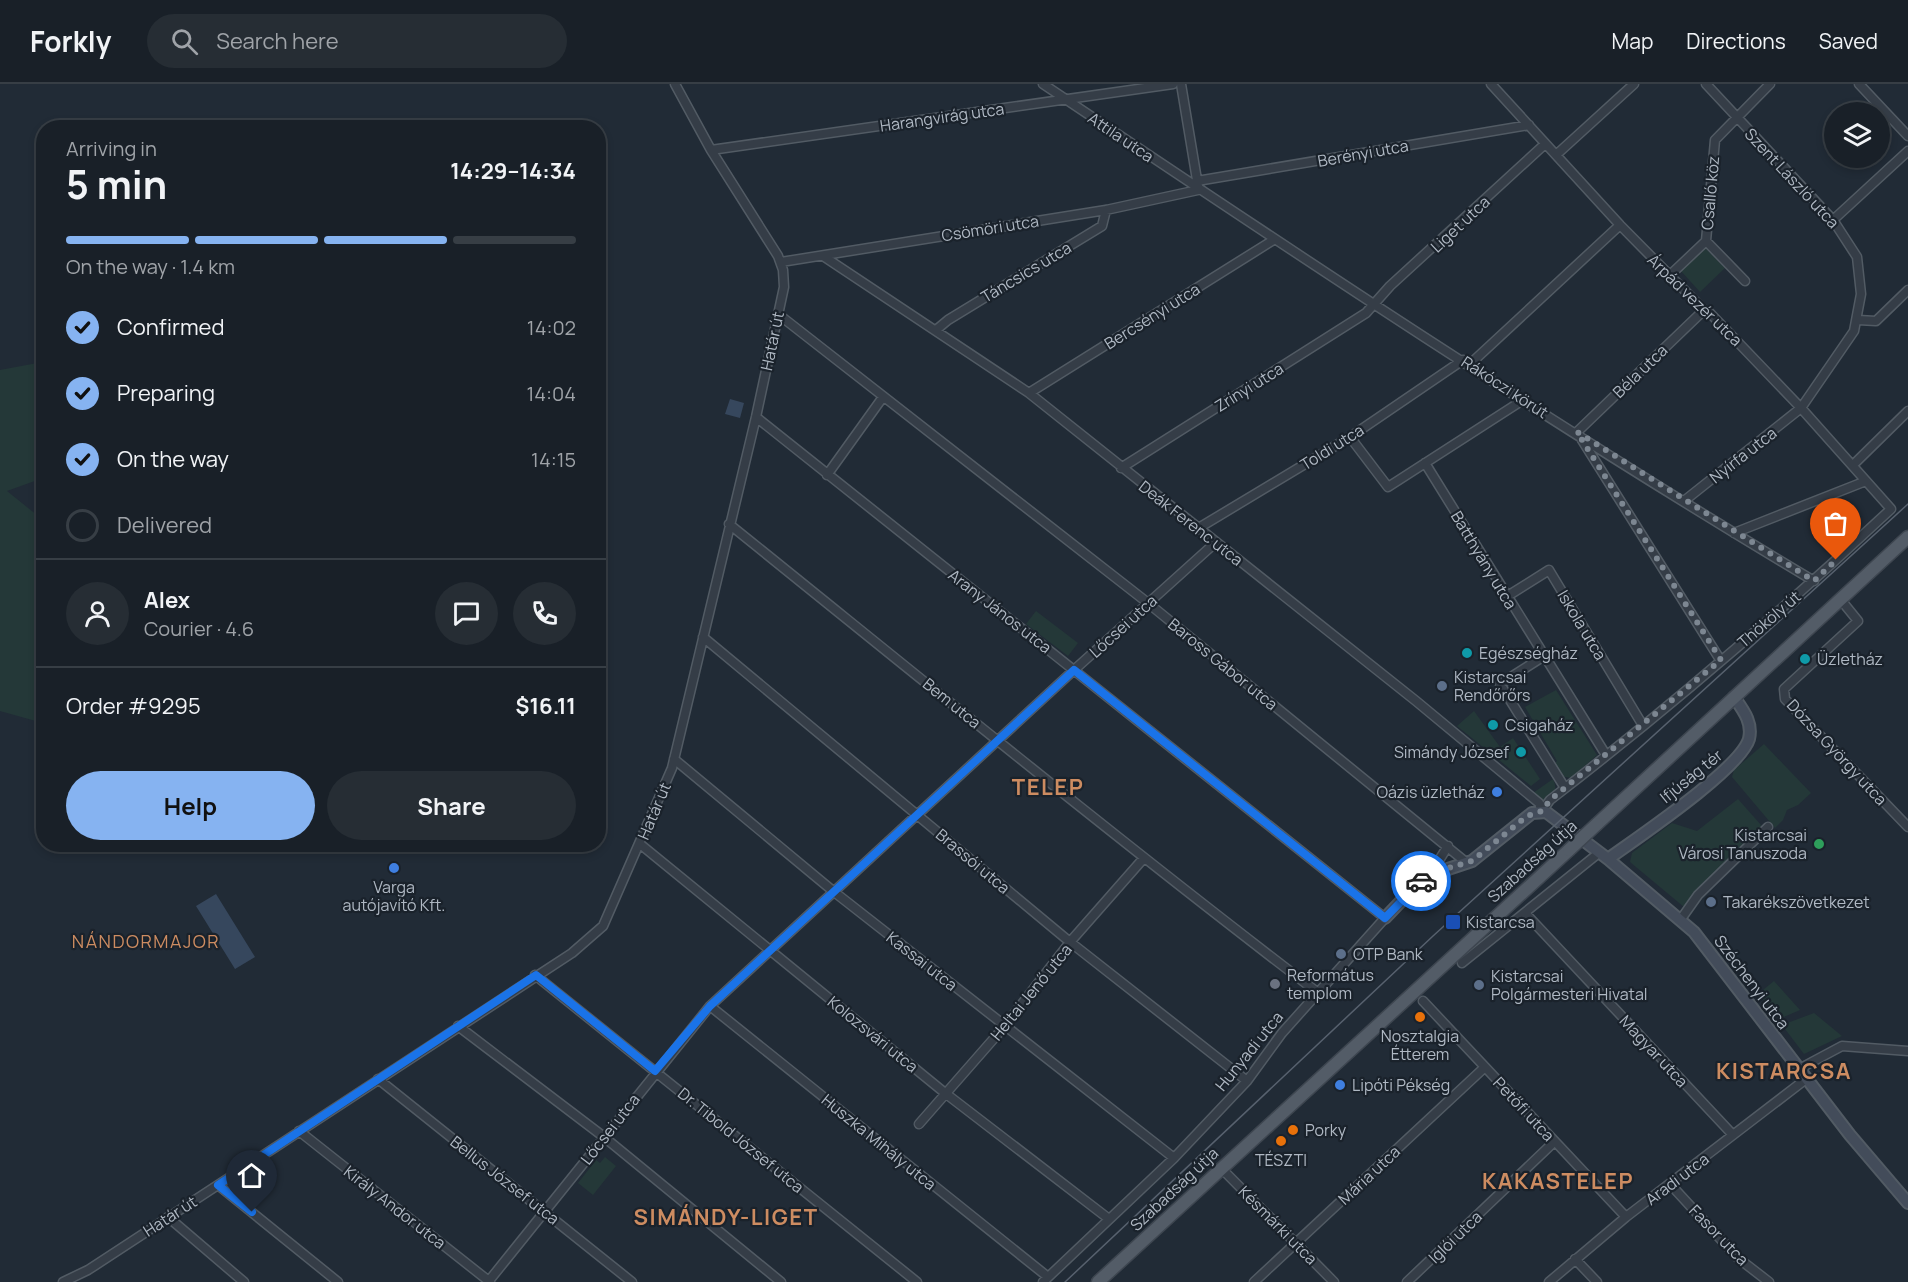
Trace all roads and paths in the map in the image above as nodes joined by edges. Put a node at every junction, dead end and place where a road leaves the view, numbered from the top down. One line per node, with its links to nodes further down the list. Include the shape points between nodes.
1 (675, 84): 15 (street, Határ út)
2 (1043, 84): 10 (street, Attila utca)
3 (1173, 84): 10 (street, Harangvirág utca)
4 (1182, 84): 18 (street)
5 (1492, 84): 12 (street, Árpád vezér utca)
6 (1634, 84): 17 (street)
7 (1706, 84): 11 (street, Szent László utca)
8 (1770, 84): 11 (street, Csalló köz)
9 (1859, 84): 13 (street)
10 (1065, 99): 15 (street, Harangvirág utca); 18 (street, Attila utca)
11 (1736, 117): 20 (street, Szent László utca); 23 (street, Csalló köz, via 1715,140)
12 (1529, 125): 14 (street, Árpád vezér utca); 18 (street, Berényi utca)
13 (1908, 136)
14 (1545, 144): 17 (street, Árpád vezér utca); 29 (street, Liget utca)
15 (711, 150): 25 (street, Határ út)
16 (1908, 151): 20 (street)
17 (1556, 155): 21 (street, Árpád vezér utca)
18 (1198, 185): 19 (street, Csömöri utca); 22 (street, Rákóczi körút)
19 (1106, 210): 24 (street, Csömöri utca); 33 (street, Táncsics utca, via 1102,226)
20 (1833, 220): 32 (street, Szent László utca, via 1853,248 1859,267)
21 (1620, 225): 26 (street, Árpád vezér utca); 34 (street, Toldi utca)
22 (1275, 239): 29 (street, Rákóczi körút); 35 (street, Bercsényi utca)
23 (1706, 241): 26 (street, Csalló köz); 27 (street, Csalló köz)
24 (823, 256): 25 (street, Csömöri utca); 33 (street, Deák Ferenc utca)
25 (781, 262): 31 (street, Határ út, via 784,281)
26 (1669, 276): 30 (street, Árpád vezér utca)
27 (1745, 281)
28 (1908, 290): 32 (street, via 1876,321)
29 (1374, 304): 34 (street, Rákóczi körút); 45 (street, Zrínyi utca, via 1366,313)
30 (1704, 310): 38 (street, Árpád vezér utca); 41 (street, Béla utca)
31 (778, 314): 36 (street, Baross Gábor utca); 40 (street, Határ út)
32 (1858, 320): 38 (street, Szent László utca, via 1848,343)
33 (936, 330): 35 (street, Deák Ferenc utca)
34 (1466, 362): 37 (street, Rákóczi körút); 42 (street, Toldi utca)
35 (1029, 393): 45 (street, Deák Ferenc utca)
36 (882, 397): 46 (street); 58 (street, Baross Gábor utca)
37 (1523, 400): 41 (street, Rákóczi körút); 43 (street)
38 (1801, 408): 44 (street, Árpád vezér utca); 48 (street, Nyírfa utca)
39 (1908, 411): 44 (street)
40 (756, 417): 46 (street, Arany János utca); 50 (street, Határ út)
41 (1577, 432): 48 (street, Rákóczi körút); 61 (street)
42 (1350, 437): 43 (street, via 1388,488); 51 (street, Toldi utca)
43 (1425, 463): 56 (street, Batthyány utca)
44 (1853, 465): 47 (street, Árpád vezér utca)
45 (1121, 468): 51 (street, Deák Ferenc utca)
46 (827, 475): 62 (street, Arany János utca)
47 (1866, 481): 49 (street, Árpád vezér utca, via 1891,509); 52 (street)
48 (1684, 501): 52 (street, Rákóczi körút)
49 (1884, 516): 55 (street, Thököly út)
50 (729, 524): 59 (street, Határ út); 65 (street, Bem utca)
51 (1197, 529): 54 (street, Deák Ferenc utca)
52 (1734, 533): 55 (street, Rákóczi körút)
53 (1908, 537): 57 (main road, Szabadság útja)
54 (1215, 543): 58 (street, Lőcsei utca); 69 (street, Deák Ferenc utca, via 1416,702 1539,803)
55 (1814, 581): 61 (street, Thököly út)
56 (1506, 597): 60 (street, Batthyány utca); 64 (street, Iskola utca, via 1549,570)
57 (1841, 600): 63 (main road, Szabadság útja); 72 (street, Dózsa György utca, via 1858,621 1783,693)
58 (1148, 603): 62 (street, Lőcsei utca); 74 (street, Baross Gábor utca)
59 (703, 637): 67 (street, Határ út); 70 (street, Brassói utca)
60 (1544, 656): 66 (street, Batthyány utca); 68 (street, via 1500,684)
61 (1721, 660): 64 (street, Thököly út)
62 (1074, 670): 65 (street, Lőcsei utca); 81 (street, Arany János utca)
63 (1734, 697): 75 (main road, Ifjúság tér, via 1749,719 1749,737 1740,753 1720,773); 106 (main road, Szabadság útja, bridge)
64 (1642, 724): 66 (street, Thököly út)
65 (999, 740): 70 (street, Lőcsei utca); 76 (street, Bem utca)
66 (1606, 755): 68 (street, Thököly út)
67 (674, 759): 73 (street, Határ út); 79 (street, Kassai utca)
68 (1565, 788): 69 (street, Thököly út)
69 (1542, 811): 75 (main road, Széchenyi utca, via 1553,815); 77 (main road, Hunyadi utca, via 1527,816)
70 (918, 815): 79 (street, Lőcsei utca); 83 (street, Brassói utca)
71 (1768, 827): 82 (street, via 1698,895)
72 (1908, 827)
73 (640, 844): 84 (street, Kolozsvári utca); 86 (street, Határ út, via 601,930)
74 (1448, 846): 77 (street, Baross Gábor utca); 78 (street)
75 (1604, 856): 80 (street); 82 (main road, Széchenyi utca)
76 (1143, 860): 83 (street, Heltai Jenő utca); 87 (street, Bem utca)
77 (1467, 863): 78 (main road, Hunyadi utca)
78 (1435, 872): 81 (main road, Hunyadi utca, via 1424,877)
79 (833, 891): 84 (street, Lőcsei utca); 91 (street, Kassai utca)
80 (1526, 914): 85 (street); 102 (street, Magyar utca)
81 (1385, 918): 87 (street, Hunyadi utca)
82 (1681, 919): 94 (main road, Széchenyi utca, via 1708,948)
83 (1070, 942): 91 (street, Heltai Jenő utca); 98 (street, Brassói utca)
84 (770, 950): 89 (street, Lőcsei utca); 99 (street, Kolozsvári utca)
85 (1462, 963)
86 (536, 975): 90 (street, Határ út); 95 (street, Dr. Tibold József utca)
87 (1317, 992): 98 (street, Hunyadi utca)
88 (1423, 1001): 93 (street, Petőfi utca)
89 (710, 1006): 95 (street, Lőcsei utca); 116 (street, Huszka Mihály utca)
90 (458, 1026): 96 (street, Határ út); 103 (street)
91 (1004, 1027): 99 (street, Heltai Jenő utca); 105 (street, Kassai utca)
92 (1908, 1051): 94 (street, via 1842,1046)
93 (1485, 1067): 104 (street, Petőfi utca); 114 (street, Mária utca)
94 (1799, 1069): 97 (main road, Széchenyi utca)
95 (655, 1071): 103 (street, Lőcsei utca); 123 (street, Dr. Tibold József utca)
96 (378, 1079): 101 (street, Határ út); 110 (street, Bellus József utca)
97 (1806, 1079): 102 (street, Aradi utca); 109 (main road, Széchenyi utca)
98 (1247, 1081): 105 (street, Hunyadi utca)
99 (945, 1093): 100 (street, Heltai Jenő utca); 113 (street, Kolozsvári utca)
100 (919, 1124)
101 (299, 1131): 107 (street, Határ út); 120 (street, Király Andor utca)
102 (1733, 1136): 108 (street, Aradi utca)
103 (604, 1137): 110 (street, Lőcsei utca); 122 (street)
104 (1554, 1142): 112 (street, Petőfi utca); 127 (street, Iglói utca)
105 (1174, 1158): 113 (street, Hunyadi utca)
106 (1221, 1168): 114 (street, Késmárki utca); 124 (main road, Szabadság útja)
107 (218, 1185): 111 (street, Határ út); 119 (street)
108 (1671, 1185): 112 (street, Aradi utca); 130 (street, Fasor utca, via 1738,1258)
109 (1908, 1203)
110 (546, 1212): 120 (street, Lőcsei utca); 121 (street, Bellus József utca)
111 (168, 1217): 117 (street, Határ út); 118 (street)
112 (1626, 1217): 115 (street, Aradi utca)
113 (1109, 1219): 116 (street, Hunyadi utca)
114 (1295, 1243): 125 (street, Mária utca); 126 (street, Késmárki utca)
115 (1575, 1259): 128 (street, Aradi utca); 129 (street)
116 (1045, 1280)
117 (63, 1282)
118 (244, 1282)
119 (338, 1282)
120 (489, 1282)
121 (632, 1282)
122 (781, 1282)
123 (917, 1282)
124 (1098, 1282)
125 (1254, 1282)
126 (1334, 1282)
127 (1407, 1282)
128 (1549, 1282)
129 (1597, 1282)
130 (1769, 1282)

